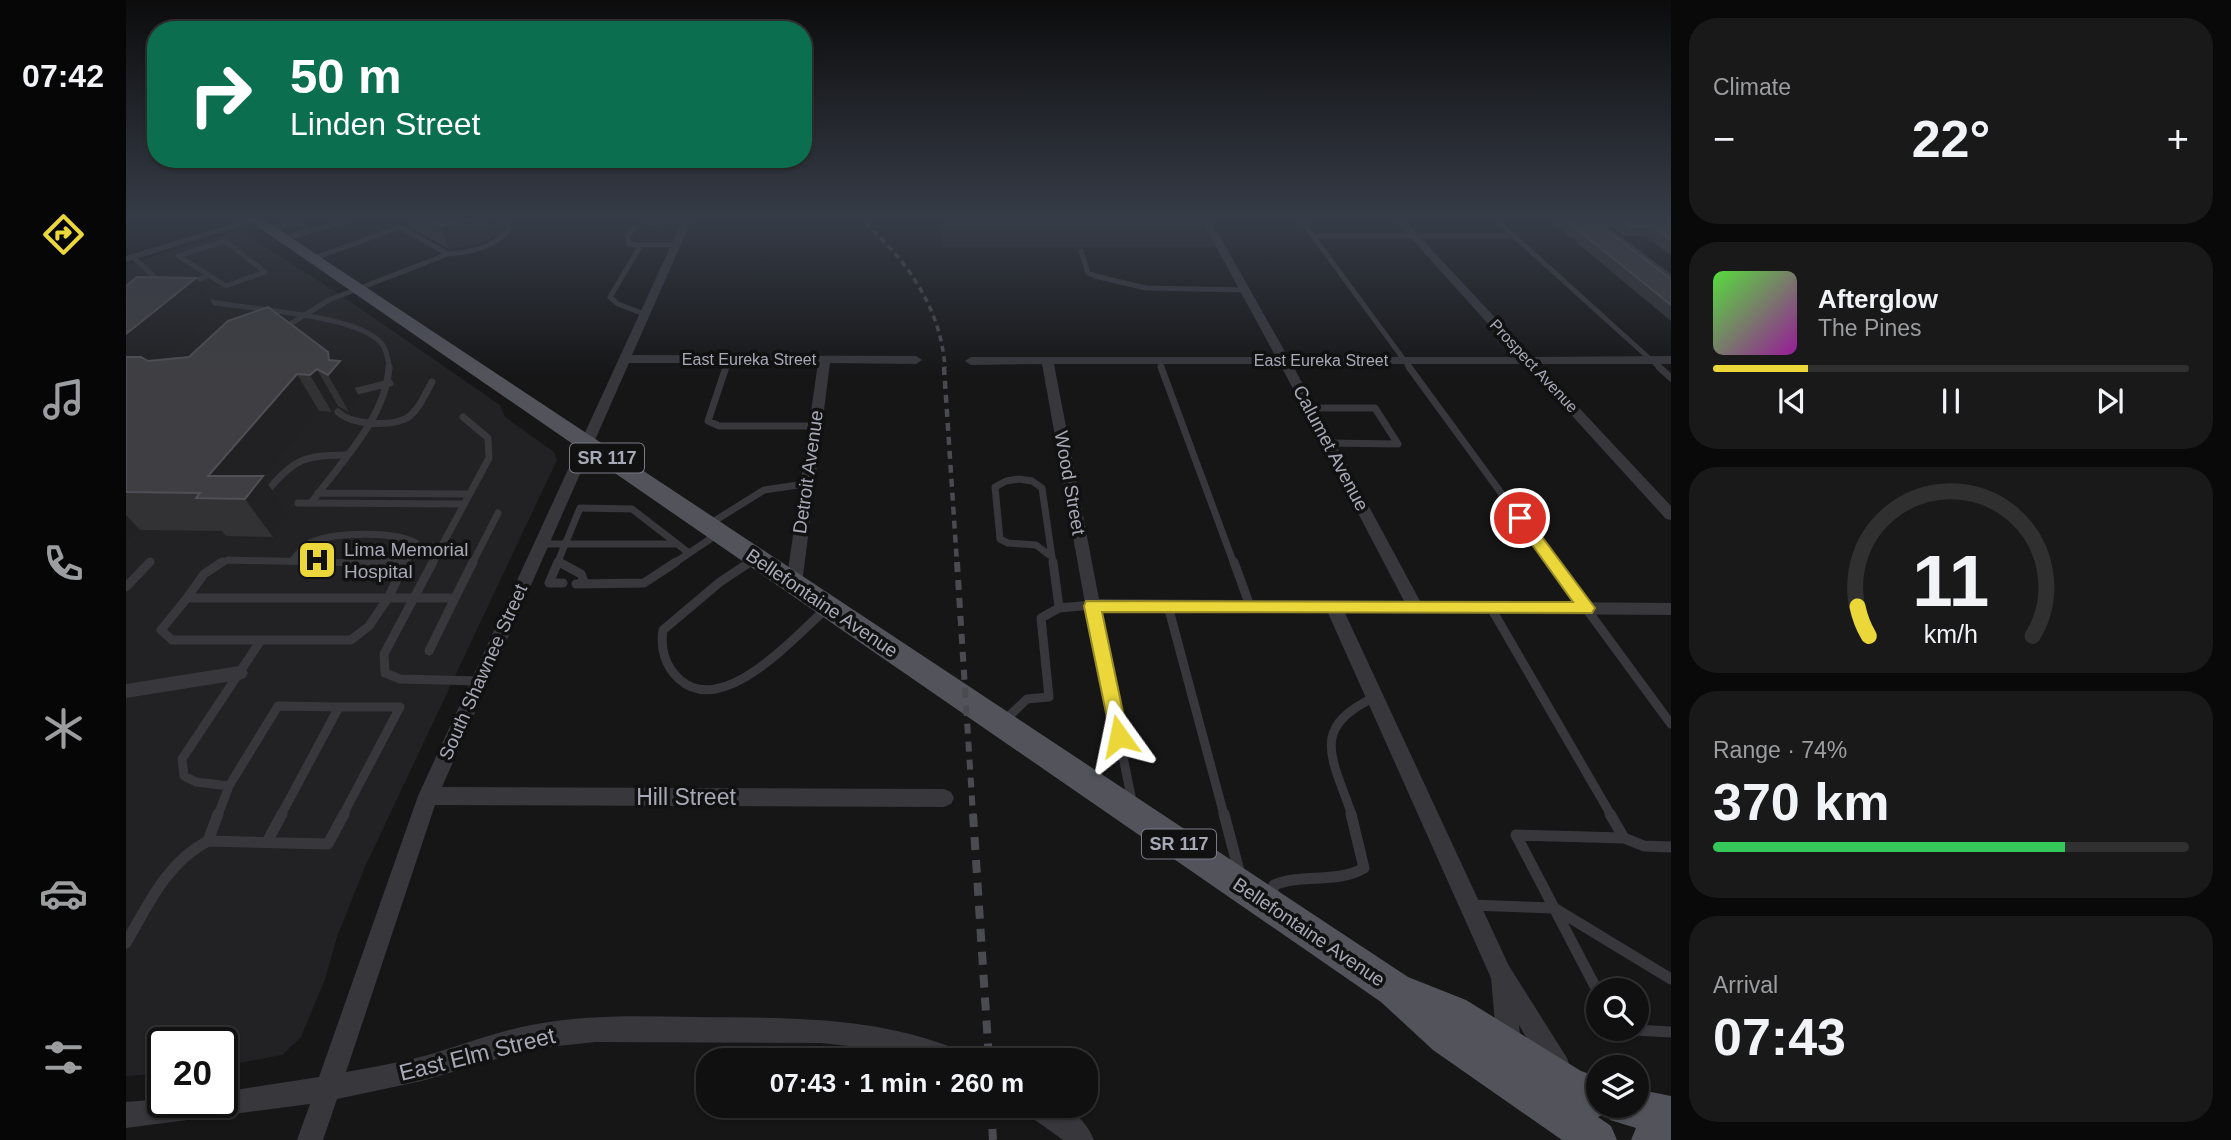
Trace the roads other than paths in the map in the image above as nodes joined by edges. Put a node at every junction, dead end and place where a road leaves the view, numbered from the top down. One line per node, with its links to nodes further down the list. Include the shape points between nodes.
1 (144, 270): 16 (lane)
2 (199, 270): 13 (lane)
3 (263, 270): 13 (lane, via 226,285)
4 (328, 270): 15 (main road, Bellefontaine Avenue / SR 117)
5 (405, 270): 15 (lane)
6 (626, 270): 19 (lane, via 610,297)
7 (664, 270): 19 (street, South Shawnee Street)
8 (1087, 270): 17 (lane, via 1094,276 1146,288)
9 (1234, 270): 17 (street, Calumet Avenue)
10 (1339, 270): 28 (lane)
11 (1445, 270): 29 (street, Prospect Avenue)
12 (1552, 270): 30 (lane)
13 (207, 276): 14 (lane)
14 (180, 287)
15 (356, 289): 20 (lane); 44 (main road, Bellefontaine Avenue / SR 117)
16 (171, 290)
17 (1245, 290): 27 (street, Calumet Avenue)
18 (196, 298): 20 (lane)
19 (644, 314): 22 (street, South Shawnee Street)
20 (302, 315): 21 (lane); 36 (lane, via 341,321 376,339 389,357)
21 (273, 335)
22 (624, 359): 23 (street, East Eureka Street); 44 (street, South Shawnee Street)
23 (728, 359): 24 (street, East Eureka Street); 42 (lane, via 708,421 719,426)
24 (824, 360): 25 (street, East Eureka Street); 42 (street, Detroit Avenue)
25 (916, 360)
26 (1159, 360): 27 (street, East Eureka Street); 33 (street, East Eureka Street); 75 (lane)
27 (1284, 360): 28 (street, East Eureka Street); 38 (street, Calumet Avenue)
28 (1405, 360): 29 (street, East Eureka Street); 81 (lane)
29 (1528, 360): 30 (street, East Eureka Street); 54 (street, Prospect Avenue)
30 (1651, 360): 31 (street, East Eureka Street); 34 (lane)
31 (1671, 360)
32 (971, 361): 33 (street, East Eureka Street)
33 (1047, 361): 73 (street, Wood Street)
34 (1671, 377)
35 (432, 382): 41 (lane, via 408,417)
36 (390, 383): 37 (lane); 41 (lane)
37 (353, 392)
38 (1309, 408): 43 (street, Calumet Avenue); 43 (lane, via 1375,408 1398,444)
39 (338, 412): 41 (lane, via 345,419)
40 (463, 416): 49 (lane, via 492,443 489,458)
41 (370, 421): 45 (lane)
42 (814, 426): 46 (street, Detroit Avenue)
43 (1328, 443): 79 (street, Calumet Avenue)
44 (587, 445): 55 (main road, Bellefontaine Avenue / SR 117); 56 (street, South Shawnee Street)
45 (345, 455): 47 (lane, via 299,459); 48 (lane)
46 (806, 484): 55 (lane, via 761,489); 67 (street, Detroit Avenue)
47 (269, 489)
48 (318, 493): 49 (lane); 51 (lane)
49 (468, 494): 52 (lane)
50 (298, 503): 51 (lane)
51 (311, 503): 52 (lane)
52 (462, 504): 71 (lane)
53 (498, 513): 72 (lane)
54 (1671, 515)
55 (713, 529): 59 (lane); 60 (main road, Bellefontaine Avenue / SR 117)
56 (541, 544): 57 (lane); 86 (street, South Shawnee Street)
57 (566, 544): 58 (lane); 58 (lane, via 580,508 632,509); 63 (lane)
58 (675, 544): 59 (lane)
59 (688, 553): 63 (lane, via 644,583 580,584 580,574)
60 (756, 558): 67 (main road, Bellefontaine Avenue / SR 117); 76 (lane, via 663,629 660,649 666,662 696,689 730,687 745,679)
61 (1053, 558): 61 (lane, via 1042,488 1028,481 998,483 1000,539 1036,545); 77 (lane)
62 (292, 561): 65 (lane); 65 (lane, via 304,547 326,538 401,536 416,543); 69 (lane, via 217,562)
63 (558, 561): 66 (lane, via 549,583)
64 (150, 562): 68 (lane)
65 (406, 562): 70 (lane)
66 (563, 583)
67 (794, 584): 76 (main road, Bellefontaine Avenue / SR 117)
68 (126, 587)
69 (187, 597): 70 (lane); 83 (lane, via 161,629 172,640)
70 (386, 598): 71 (lane); 83 (lane, via 368,629 351,640)
71 (412, 598): 72 (lane); 86 (lane, via 384,653 386,673 400,679)
72 (455, 598): 84 (lane)
73 (1092, 606): 74 (street); 77 (lane); 95 (lane)
74 (1168, 606): 75 (street); 100 (lane)
75 (1250, 606): 78 (street)
76 (828, 607): 90 (main road, Bellefontaine Avenue / SR 117)
77 (1059, 607): 90 (lane, via 1041,618 1049,697 1027,699)
78 (1335, 607): 79 (street); 88 (street)
79 (1415, 607): 80 (street)
80 (1491, 608): 81 (street); 96 (lane)
81 (1586, 608): 82 (street); 91 (lane)
82 (1671, 609)
83 (261, 640): 85 (lane)
84 (429, 651)
85 (239, 673): 87 (street); 92 (lane, via 181,759 184,776)
86 (480, 681): 93 (street, South Shawnee Street)
87 (126, 691)
88 (1375, 697): 100 (lane, via 1341,716 1331,729 1330,740 1364,868 1339,878 1303,877 1275,884); 101 (street)
89 (339, 706): 92 (lane, via 278,706); 98 (lane); 98 (lane, via 400,707 328,844)
90 (1001, 724): 95 (main road, Bellefontaine Avenue / SR 117)
91 (1671, 724)
92 (229, 786): 97 (lane)
93 (428, 796): 94 (street, Hill Street); 112 (street, South Shawnee Street)
94 (944, 797)
95 (1135, 814): 100 (main road, Bellefontaine Avenue / SR 117)
96 (1624, 838): 99 (lane, via 1644,846); 102 (lane, via 1516,835)
97 (208, 841): 98 (lane); 103 (lane, via 179,859)
98 (267, 842)
99 (1671, 847)
100 (1256, 897): 107 (main road, Bellefontaine Avenue / SR 117)
101 (1471, 905): 102 (lane); 104 (street)
102 (1554, 908): 105 (lane); 106 (lane)
103 (126, 943)
104 (1501, 974): 111 (street); 113 (street)
105 (1591, 978)
106 (1671, 979)
107 (1394, 989): 111 (main road, Bellefontaine Avenue / SR 117, via 1452,1013); 121 (main road, Bellefontaine Avenue / SR 117, via 1446,1037)
108 (1649, 1031): 109 (lane)
109 (1671, 1032)
110 (914, 1048): 112 (street, East Elm Street, via 795,1029 584,1031 547,1034 407,1072)
111 (1509, 1048): 113 (main road, Bellefontaine Avenue / SR 117)
112 (330, 1087): 115 (street, East Elm Street); 119 (street, South Shawnee Street)
113 (1584, 1091)
114 (1649, 1111): 116 (main road)
115 (126, 1115)
116 (1671, 1116)
117 (1056, 1118): 120 (street)
118 (1671, 1124): 122 (main road)
119 (310, 1140)
120 (1081, 1140)
121 (1597, 1140)
122 (1651, 1140)

